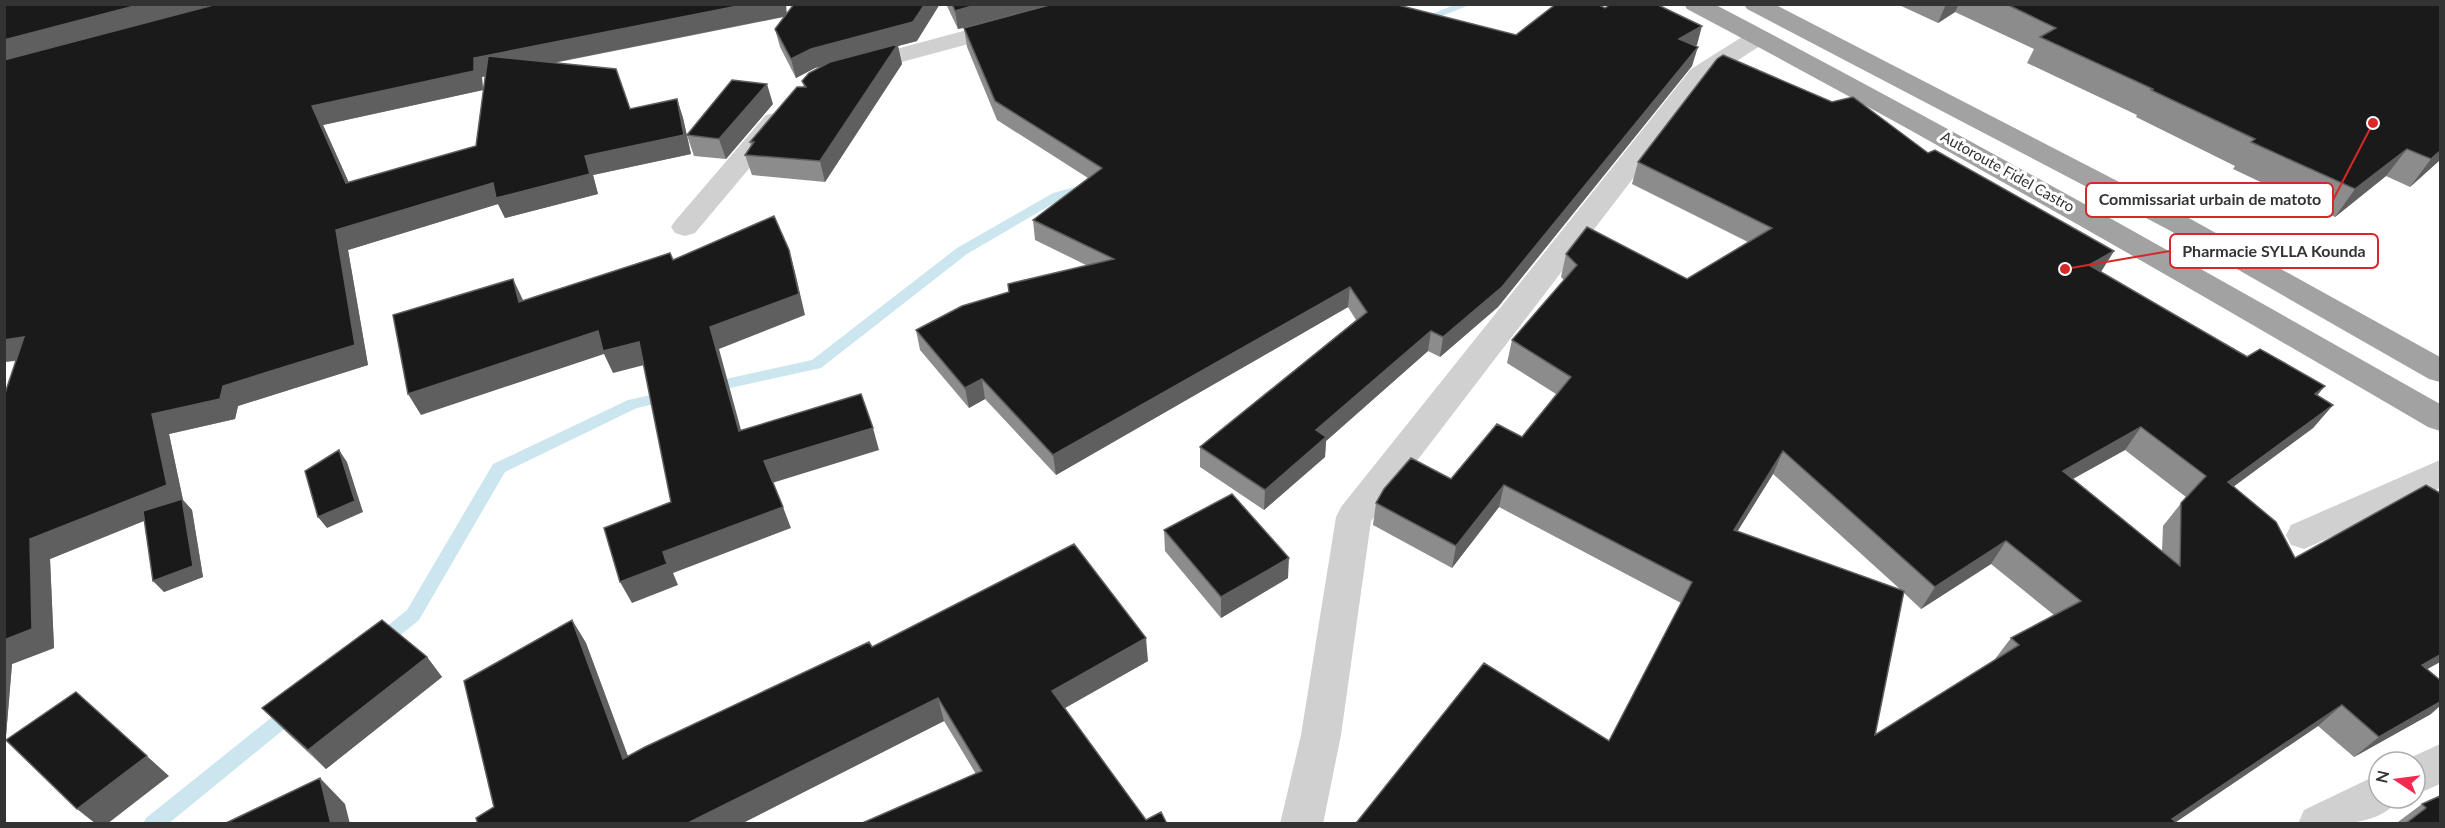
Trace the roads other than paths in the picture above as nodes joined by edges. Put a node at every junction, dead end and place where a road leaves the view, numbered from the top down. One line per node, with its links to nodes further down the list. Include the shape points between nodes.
1 (1091, 4): 5 (street)
2 (1695, 4): 4 (highway, Autoroute Fidel Castro)
3 (1755, 4): 8 (highway, Autoroute Fidel Castro, via 2177,223)
4 (1758, 37): 9 (highway, Autoroute Fidel Castro, via 2126,237); 13 (street, via 1700,74 1354,517 1321,735)
5 (836, 72)
6 (789, 104): 7 (street)
7 (685, 227)
8 (2440, 371)
9 (2440, 419)
10 (2440, 473): 11 (street)
11 (2304, 536)
12 (2367, 800): 14 (street)
13 (1301, 824)
14 (2319, 824)

